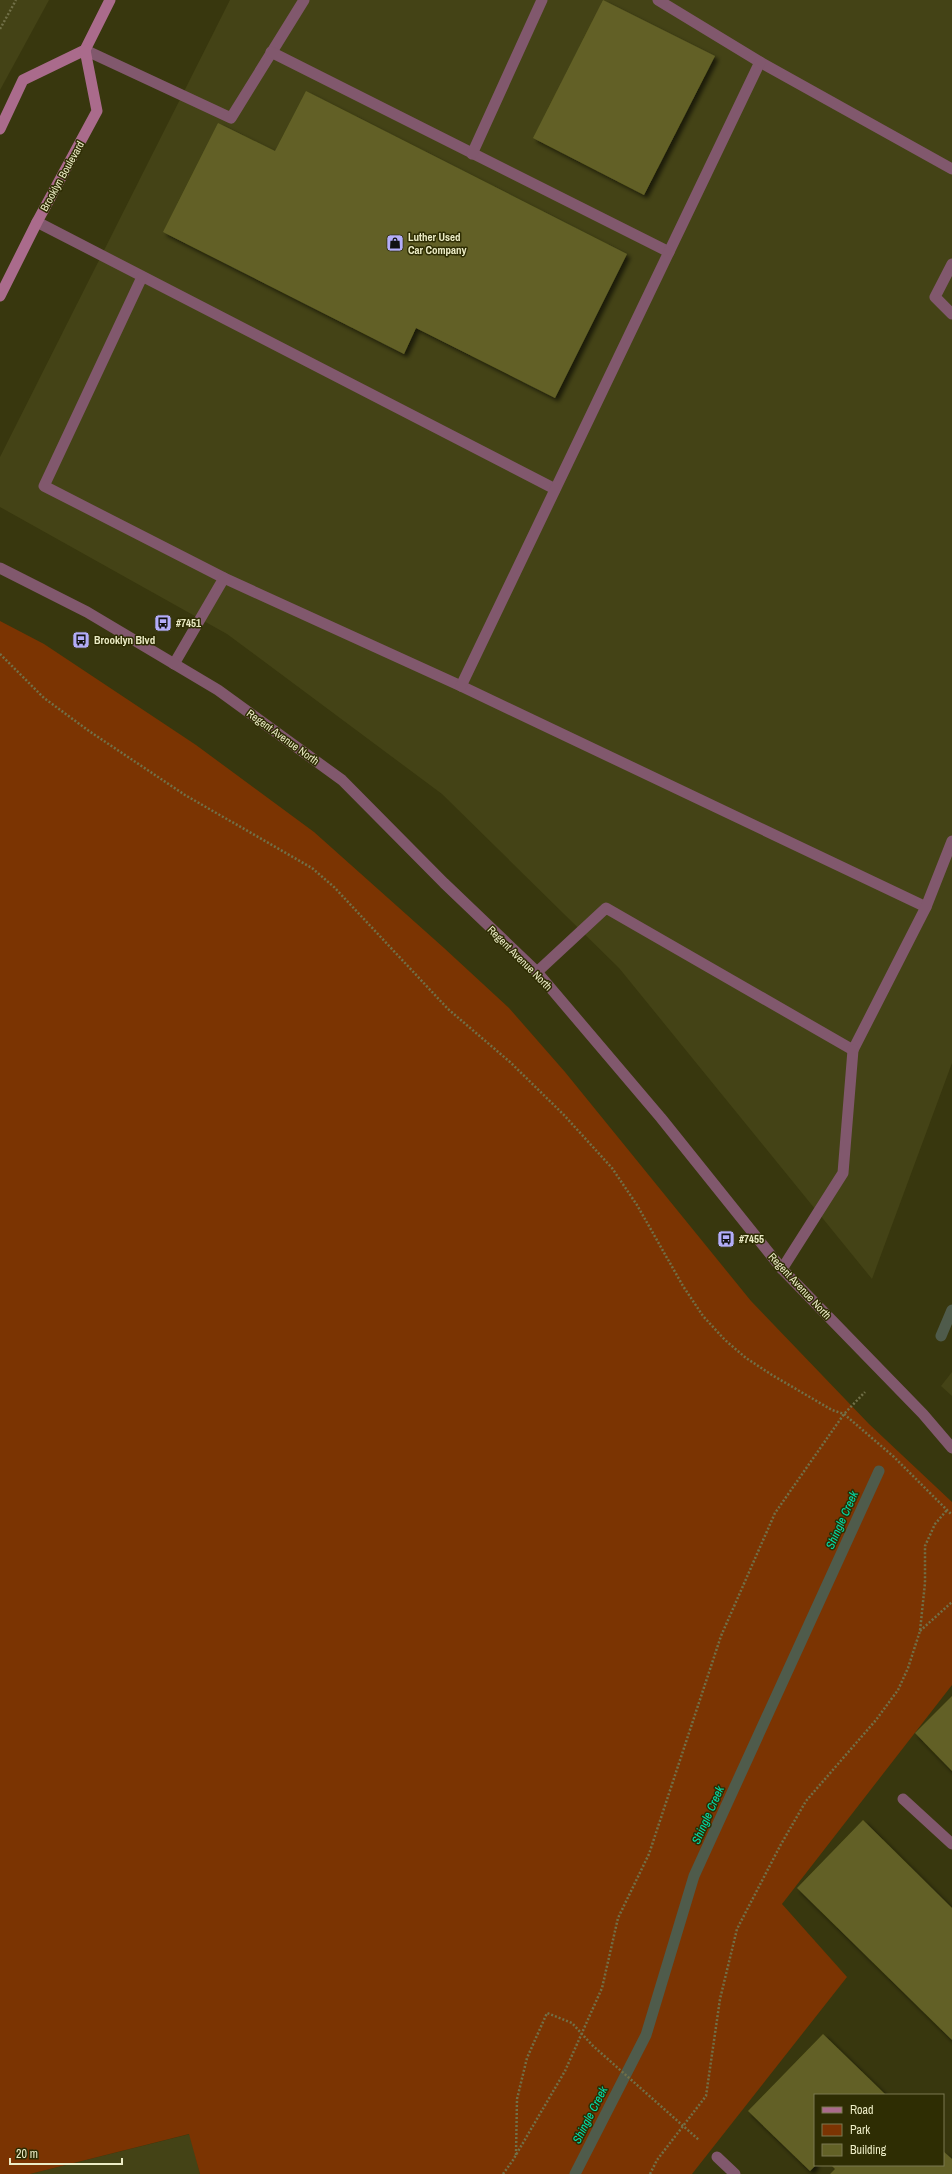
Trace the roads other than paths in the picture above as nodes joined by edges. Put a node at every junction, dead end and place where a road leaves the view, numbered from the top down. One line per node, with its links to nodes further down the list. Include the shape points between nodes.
1 (110, 0): 5 (main road)
2 (304, 0): 6 (street)
3 (542, 0): 9 (street)
4 (658, 0): 7 (street)
5 (85, 50): 6 (street, via 231,118); 8 (main road, via 23,80); 11 (main road, Brooklyn Boulevard, via 97,111)
6 (271, 52): 9 (street)
7 (760, 62): 10 (street); 12 (street)
8 (0, 129)
9 (472, 154): 12 (street)
10 (952, 169)
11 (37, 222): 14 (street); 15 (main road, Brooklyn Boulevard)
12 (669, 252): 17 (street)
13 (952, 264): 16 (street, via 935,296)
14 (142, 277): 17 (street); 19 (street, via 44,486)
15 (0, 296)
16 (952, 314)
17 (555, 489): 21 (street)
18 (0, 568): 20 (street, Regent Avenue North, via 87,612)
19 (224, 578): 20 (street); 21 (street)
20 (174, 664): 24 (street, Regent Avenue North, via 218,690 342,780)
21 (461, 686): 23 (street)
22 (952, 841): 23 (street)
23 (926, 907): 25 (street)
24 (536, 972): 25 (street, via 606,908); 26 (street, Regent Avenue North, via 661,1118)
25 (853, 1050): 26 (street, via 843,1173)
26 (782, 1269): 27 (street, Regent Avenue North, via 924,1414)
27 (952, 1448)
28 (903, 1799): 29 (street)
29 (952, 1844)
30 (717, 2158): 31 (street)
31 (735, 2174)

